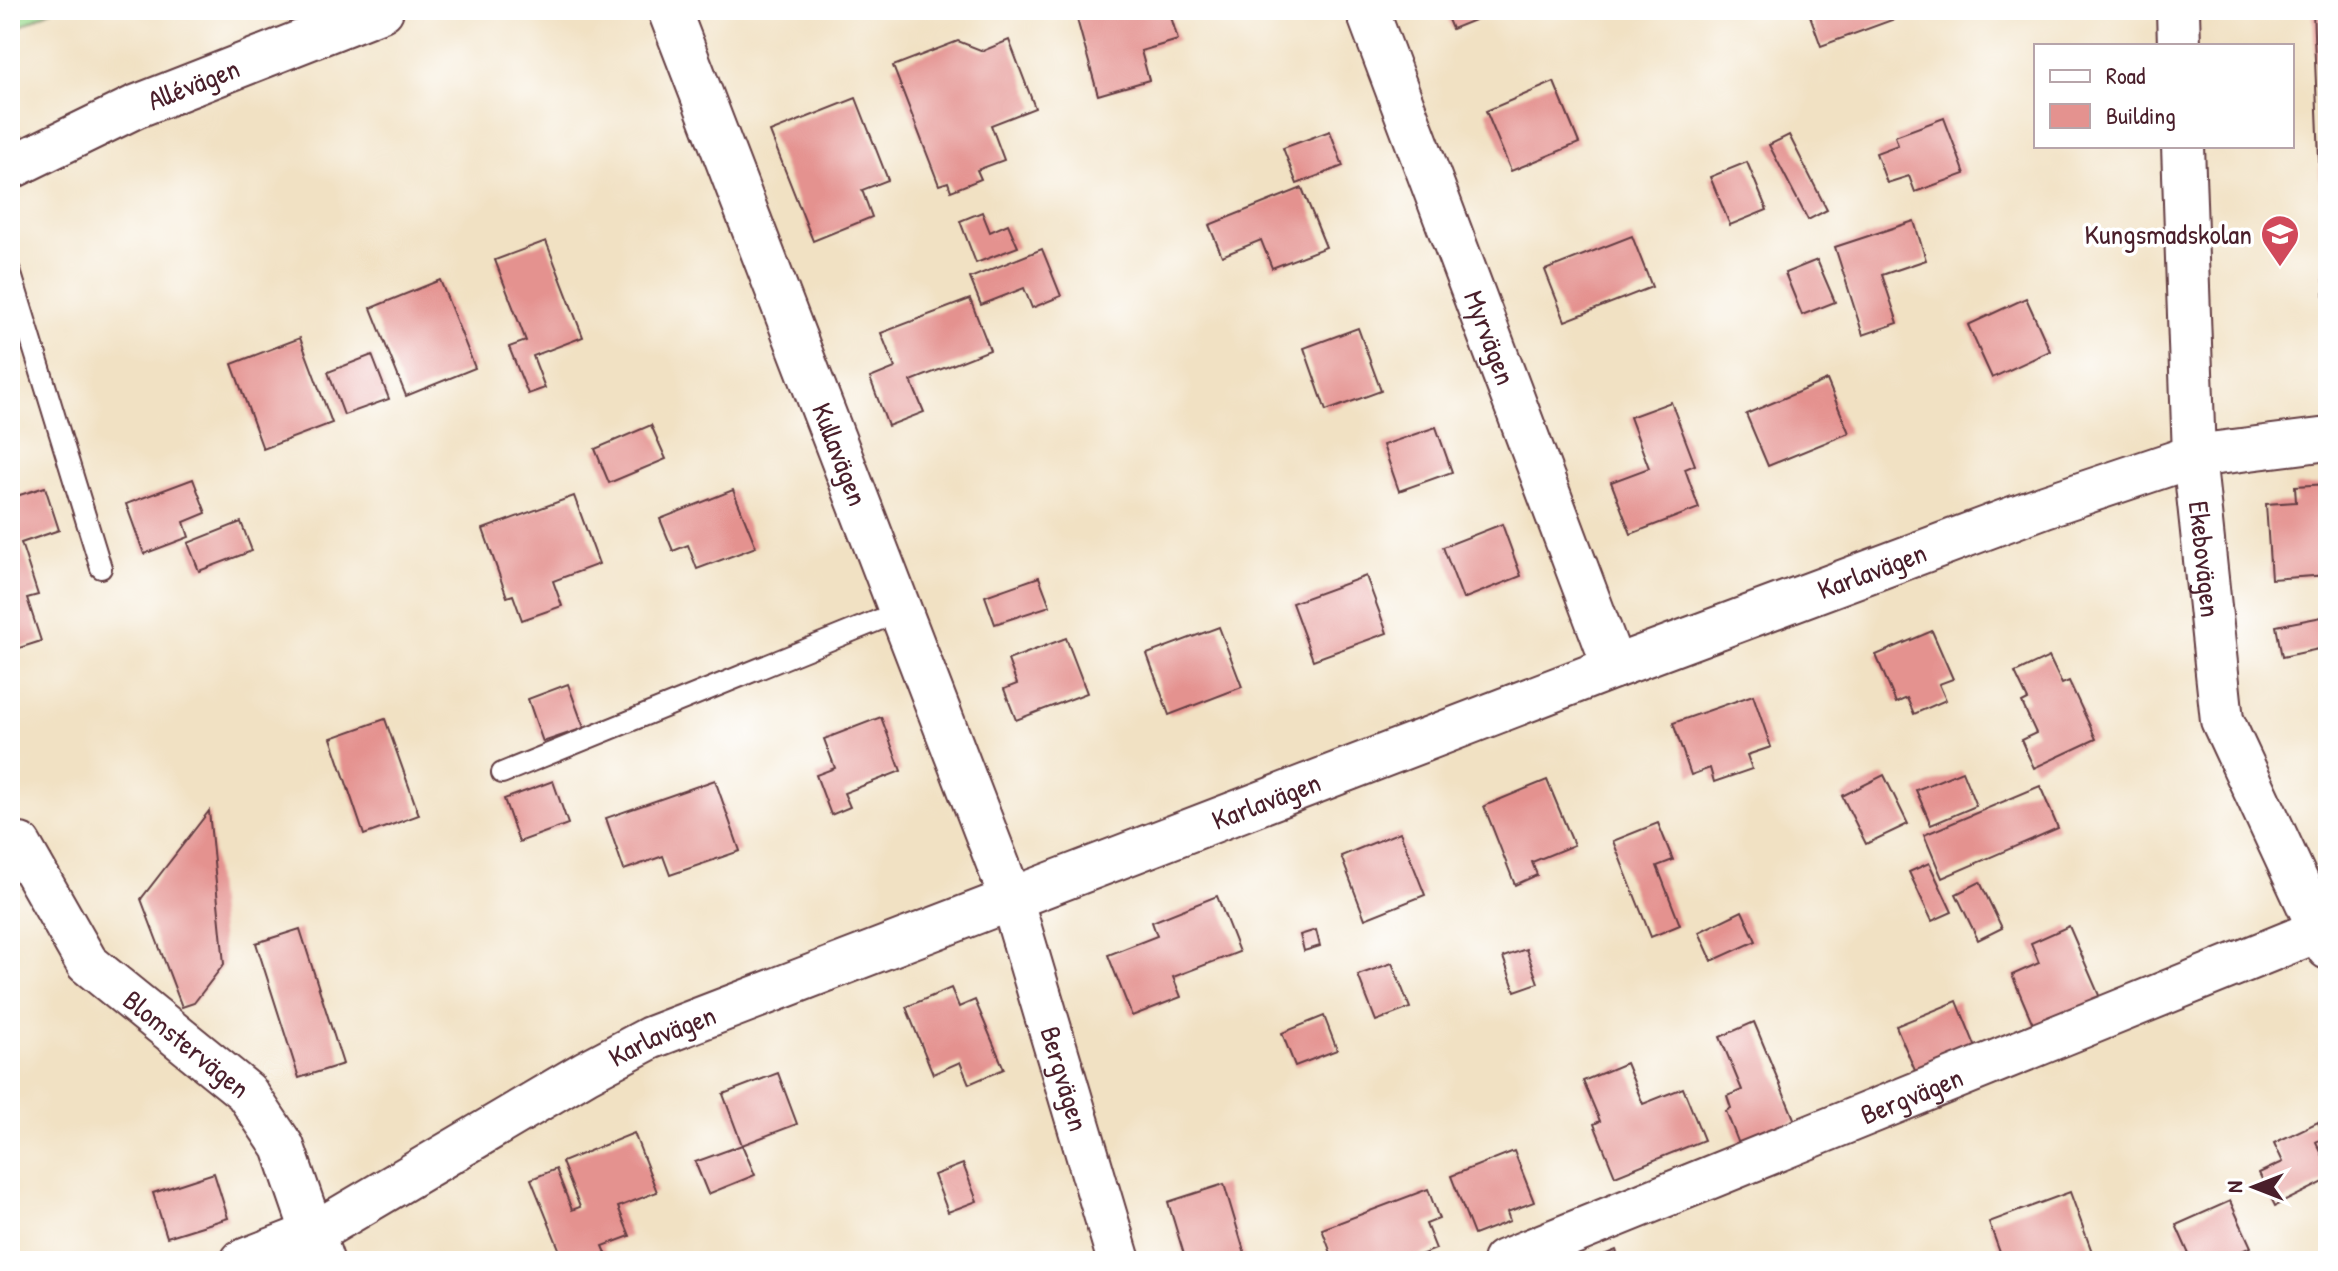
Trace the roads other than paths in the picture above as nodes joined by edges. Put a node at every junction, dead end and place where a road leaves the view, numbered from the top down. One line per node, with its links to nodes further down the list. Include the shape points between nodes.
1 (382, 10): 7 (street, Allévägen, via 135,107)
2 (669, 10): 12 (street, Kullavägen)
3 (1367, 10): 13 (street, Myrvägen)
4 (2178, 10): 5 (street)
5 (2179, 44)
6 (2183, 148): 10 (street, Ekebovägen)
7 (10, 168)
8 (10, 271): 11 (lane)
9 (2328, 439): 10 (street, Karlavägen)
10 (2194, 456): 13 (street, Karlavägen); 17 (street, Ekebovägen, via 2222,720)
11 (101, 568)
12 (901, 611): 14 (lane); 16 (street, Kullavägen)
13 (1614, 667): 16 (street, Karlavägen)
14 (502, 773)
15 (20, 845): 18 (street, Blomstervägen, via 87,963 246,1092 283,1147)
16 (1011, 898): 18 (street, Karlavägen, via 650,1038 586,1072); 20 (street, Bergvägen)
17 (2324, 939): 21 (street, Bergvägen)
18 (318, 1247): 19 (street, Karlavägen)
19 (242, 1261)
20 (1119, 1261)
21 (1504, 1261)

